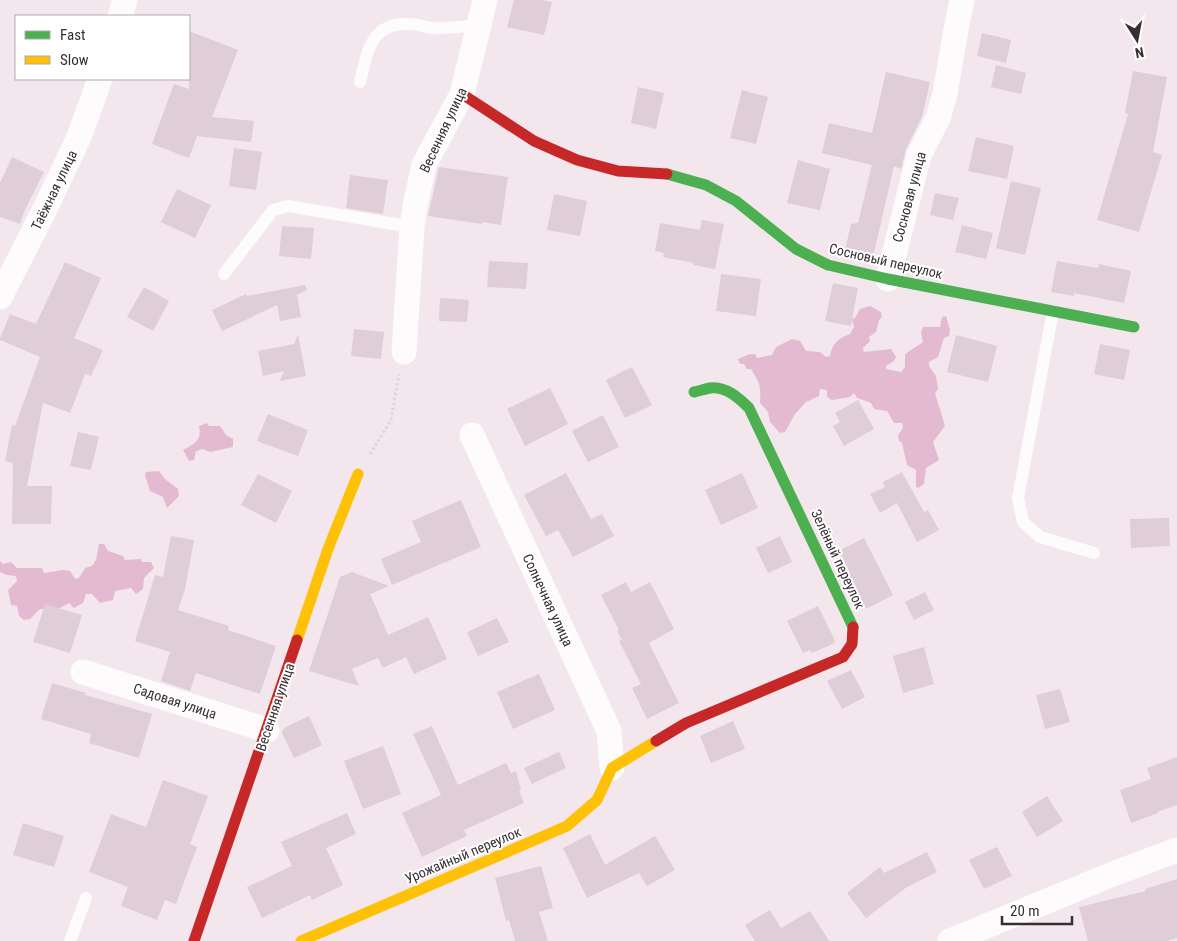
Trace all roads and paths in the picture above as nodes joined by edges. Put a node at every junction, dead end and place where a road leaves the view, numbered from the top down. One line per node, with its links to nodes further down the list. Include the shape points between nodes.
1 (125, 0): 4 (street)
2 (485, 0): 5 (street, Весенняя улица)
3 (962, 0): 11 (street, Сосновая улица, via 945,94 938,118 918,155)
4 (120, 15)
5 (479, 25): 7 (lane, via 433,28 395,24 379,33 371,43); 8 (street, Весенняя улица)
6 (100, 80): 12 (street, Таёжная улица, via 79,137)
7 (360, 82)
8 (462, 94): 9 (street, Весенняя улица, via 424,165); 11 (street, Сосновый переулок, via 534,141 577,160 618,170 666,174 706,185 736,201 796,249 828,265)
9 (412, 227): 10 (lane, via 288,206 273,210); 15 (street, Весенняя улица)
10 (224, 274)
11 (888, 279): 13 (street, Сосновый переулок)
12 (0, 297)
13 (1053, 311): 14 (street, Сосновый переулок); 19 (lane, via 1018,498 1023,522 1040,537)
14 (1134, 327)
15 (404, 352): 18 (path, via 391,420)
16 (694, 392): 22 (street, Зелёный переулок, via 711,388 727,391 749,408 853,627 852,644 842,657 686,723)
17 (472, 435): 22 (street, Солнечная улица, via 609,730)
18 (358, 474): 21 (street, Весенняя улица, via 328,549)
19 (1094, 553)
20 (84, 672): 21 (street, Садовая улица)
21 (267, 730): 26 (street, Весенняя улица)
22 (612, 768): 27 (street, Урожайный переулок, via 597,800 568,826)
23 (1177, 850): 28 (street)
24 (86, 898): 25 (lane)
25 (70, 941)
26 (194, 941)
27 (301, 941)
28 (950, 941)

